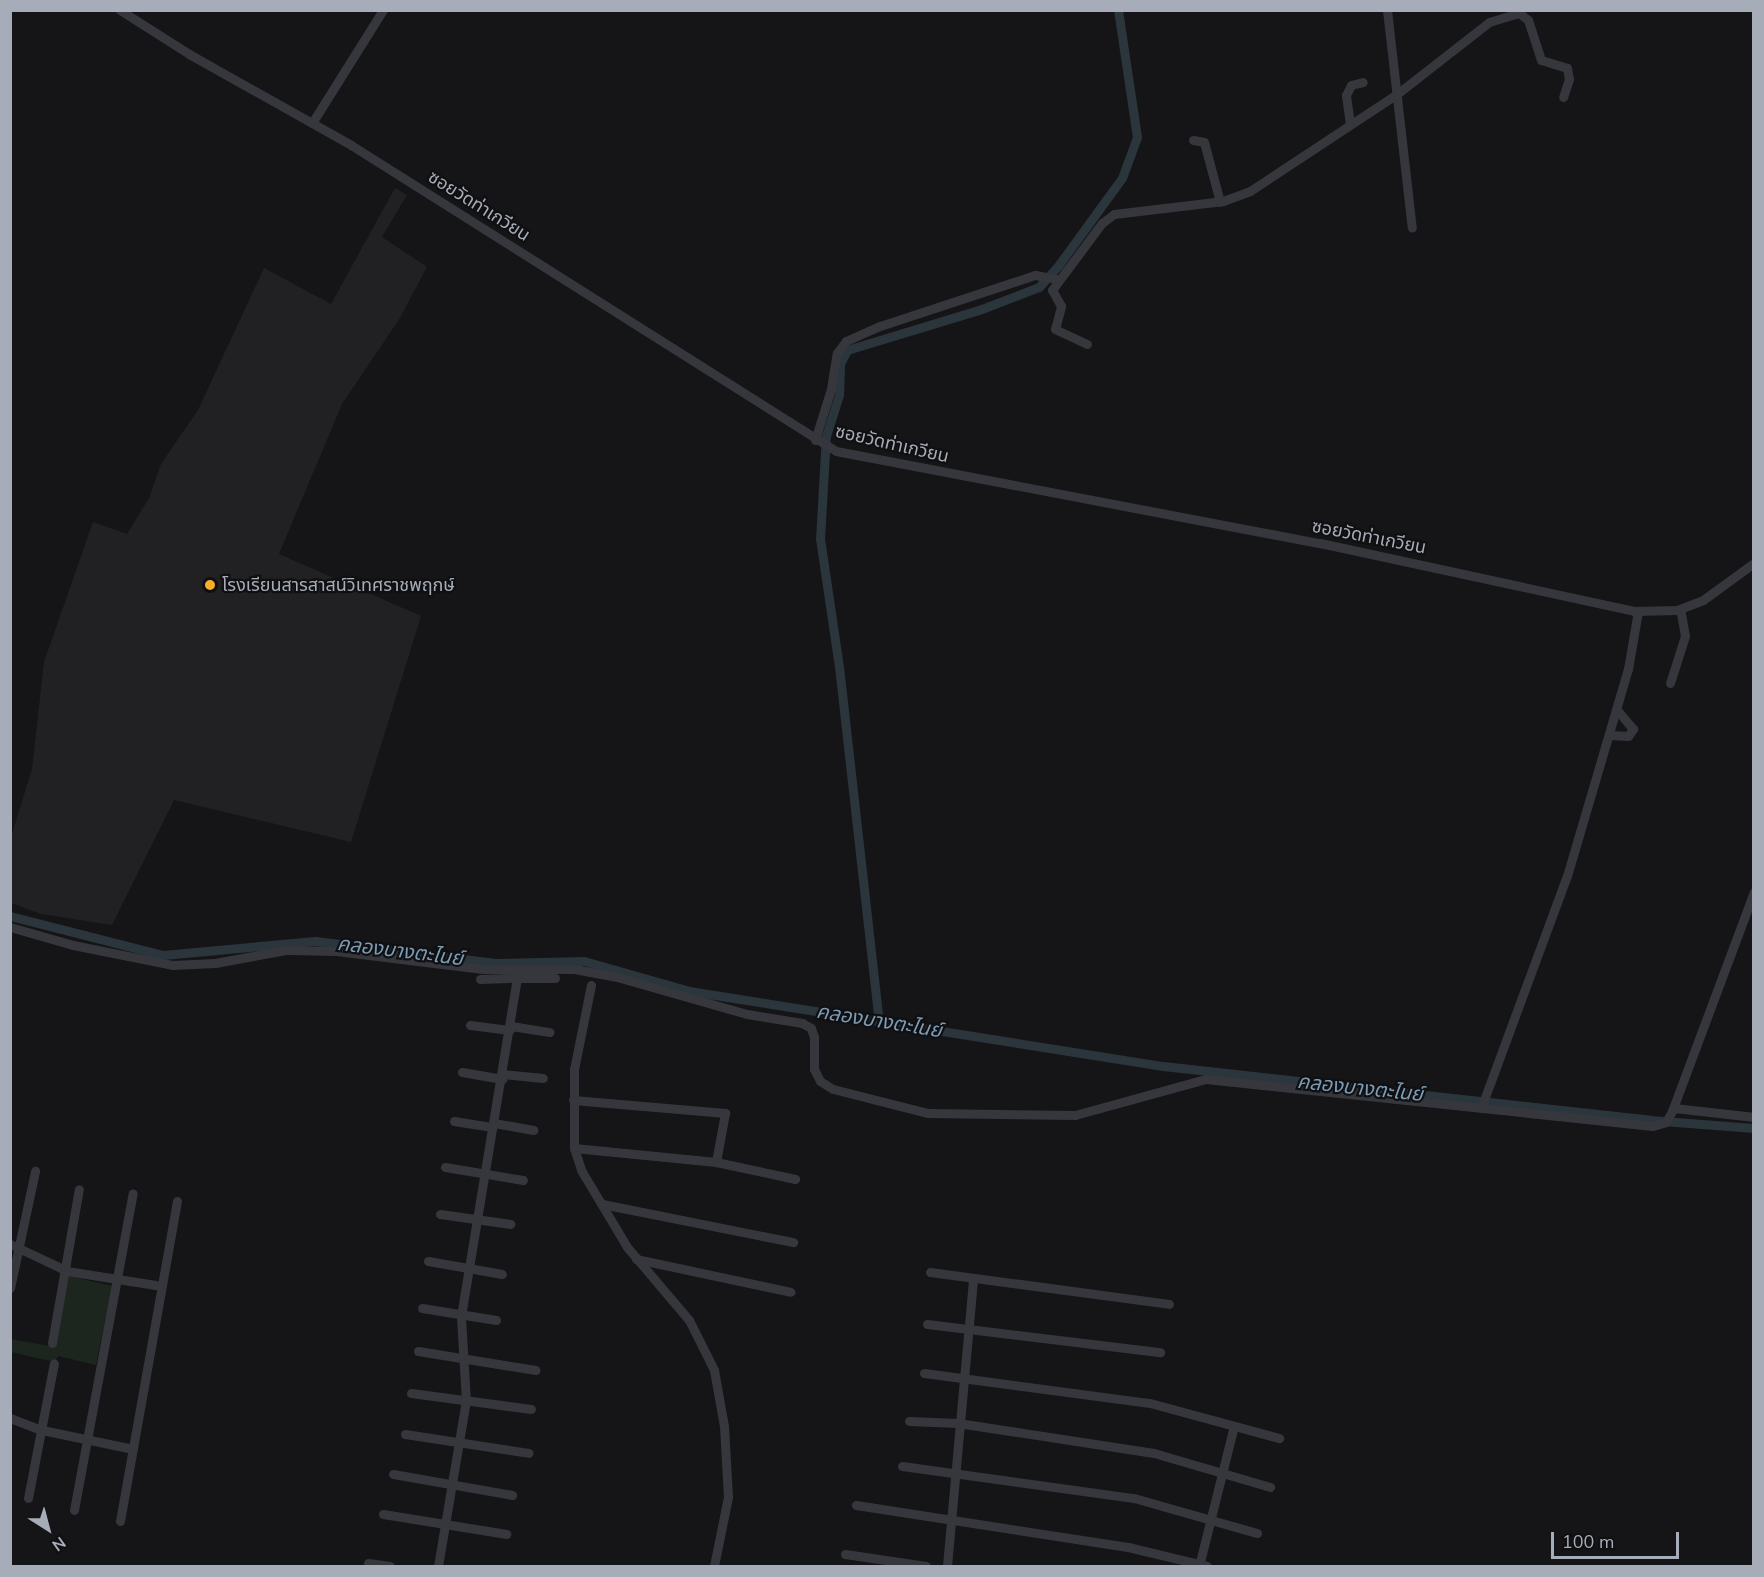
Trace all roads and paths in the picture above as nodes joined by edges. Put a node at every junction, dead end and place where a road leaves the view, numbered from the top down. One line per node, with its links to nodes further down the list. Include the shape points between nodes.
1 (120, 10): 7 (street, ซอยวัดท่าเกวียน)
2 (383, 10): 7 (street)
3 (1388, 10): 5 (street)
4 (1363, 82): 8 (street, via 1351,85 1346,95)
5 (1397, 94): 6 (street, via 1489,22 1519,13 1528,20 1541,60 1567,68 1569,79); 8 (street); 11 (street)
6 (1563, 97)
7 (312, 123): 14 (street, ซอยวัดท่าเกวียน)
8 (1350, 124): 10 (street, via 1250,191)
9 (1193, 140): 10 (street, via 1204,142)
10 (1220, 202): 12 (street, via 1114,214)
11 (1412, 228)
12 (1056, 279): 13 (street, via 1052,293 1061,309 1055,329); 14 (street, via 1040,274 880,326 846,341 837,353)
13 (1087, 344)
14 (817, 441): 17 (street, ซอยวัดท่าเกวียน, via 837,451 1320,543)
15 (1754, 563): 16 (street, ซอยวัดท่าเกวียน, via 1703,600)
16 (1680, 609): 17 (street, ซอยวัดท่าเกวียน); 18 (street, via 1685,636)
17 (1638, 611): 19 (street)
18 (1670, 683)
19 (1617, 710): 20 (street); 20 (street, via 1633,729 1628,736)
20 (1609, 735): 34 (street, via 1567,876)
21 (1754, 892): 35 (street)
22 (10, 927): 34 (street, via 73,945 172,965 215,963 286,951 336,951 483,969 574,969 617,977 747,1014 802,1023 811,1028 814,1037 814,1069 820,1081 834,1089 928,1113 1075,1115 1206,1079)
23 (480, 978): 24 (street)
24 (517, 978): 25 (street); 28 (street)
25 (555, 978)
26 (591, 985): 33 (street, via 574,1069)
27 (470, 1025): 28 (street)
28 (511, 1028): 29 (street); 31 (street)
29 (550, 1032)
30 (462, 1072): 31 (street)
31 (502, 1077): 32 (street); 38 (street)
32 (543, 1078)
33 (573, 1100): 40 (street); 41 (street, via 725,1113)
34 (1481, 1105): 35 (street, via 1653,1126 1666,1122)
35 (1673, 1110): 36 (street)
36 (1754, 1117)
37 (454, 1121): 38 (street)
38 (494, 1125): 39 (street); 44 (street)
39 (533, 1130)
40 (574, 1149): 41 (street); 50 (street)
41 (717, 1162): 45 (street)
42 (445, 1167): 44 (street)
43 (35, 1171): 56 (street)
44 (485, 1174): 46 (street); 52 (street)
45 (795, 1179)
46 (524, 1180)
47 (79, 1189): 60 (street)
48 (133, 1193): 64 (street)
49 (177, 1201): 65 (street)
50 (602, 1204): 54 (street); 57 (street)
51 (440, 1214): 52 (street)
52 (477, 1220): 53 (street); 59 (street)
53 (510, 1224)
54 (793, 1242)
55 (10, 1244): 56 (street)
56 (21, 1248): 60 (street); 66 (street)
57 (636, 1259): 67 (street); 117 (street, via 689,1320 714,1370 724,1426 728,1497)
58 (428, 1262): 59 (street)
59 (468, 1269): 62 (street); 70 (street)
60 (67, 1271): 64 (street); 74 (street)
61 (930, 1272): 63 (street)
62 (502, 1274)
63 (973, 1278): 68 (street); 73 (street)
64 (115, 1280): 65 (street); 92 (street)
65 (162, 1286): 94 (street)
66 (10, 1288)
67 (791, 1292)
68 (1169, 1304)
69 (422, 1308): 70 (street)
70 (461, 1316): 71 (street); 77 (street)
71 (496, 1320)
72 (927, 1324): 73 (street)
73 (968, 1329): 76 (street); 81 (street)
74 (52, 1343)
75 (418, 1351): 77 (street)
76 (1160, 1352)
77 (464, 1358): 79 (street); 83 (street)
78 (54, 1362): 89 (street)
79 (535, 1370)
80 (924, 1373): 81 (street)
81 (963, 1378): 87 (street); 88 (street, via 1150,1403)
82 (411, 1393): 83 (street)
83 (466, 1401): 84 (street); 93 (street)
84 (531, 1409)
85 (10, 1418): 89 (street)
86 (909, 1421): 87 (street)
87 (958, 1423): 97 (street); 98 (street, via 1154,1453)
88 (1234, 1426): 91 (street); 98 (street)
89 (42, 1430): 92 (street); 103 (street)
90 (405, 1434): 93 (street)
91 (1279, 1437)
92 (88, 1440): 94 (street); 105 (street)
93 (461, 1441): 95 (street); 100 (street)
94 (133, 1449): 109 (street)
95 (529, 1454)
96 (902, 1466): 97 (street)
97 (954, 1471): 107 (street); 108 (street, via 1134,1498)
98 (1222, 1473): 101 (street); 108 (street)
99 (393, 1474): 100 (street)
100 (452, 1485): 102 (street); 110 (street)
101 (1270, 1486)
102 (512, 1496)
103 (28, 1498)
104 (856, 1505): 107 (street)
105 (74, 1510)
106 (383, 1514): 110 (street)
107 (949, 1517): 119 (street); 120 (street, via 1128,1547)
108 (1211, 1520): 111 (street); 120 (street)
109 (120, 1521)
110 (445, 1525): 112 (street); 116 (street)
111 (1257, 1533)
112 (506, 1534)
113 (845, 1554): 118 (street)
114 (368, 1563): 115 (street)
115 (389, 1566)
116 (438, 1566)
117 (714, 1566)
118 (926, 1566)
119 (946, 1566)
120 (1202, 1566)

